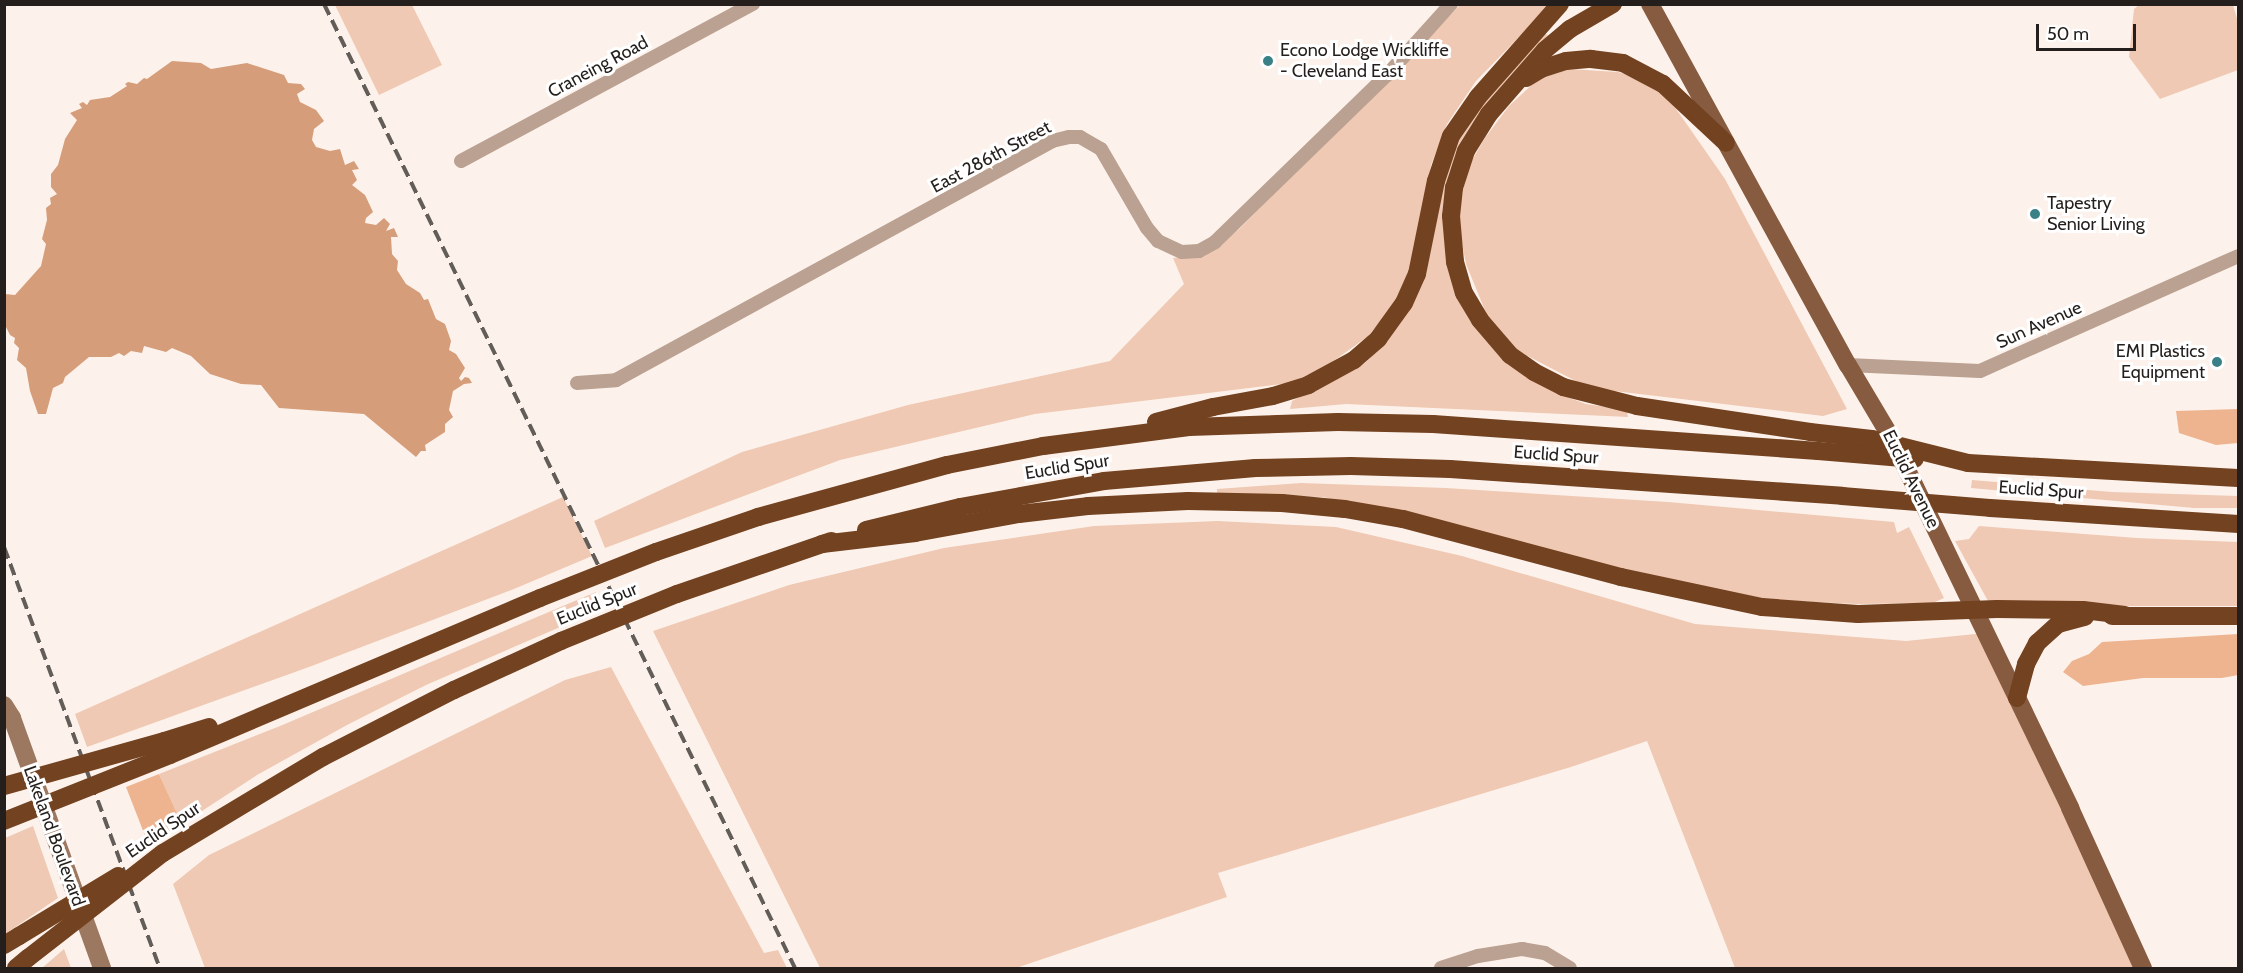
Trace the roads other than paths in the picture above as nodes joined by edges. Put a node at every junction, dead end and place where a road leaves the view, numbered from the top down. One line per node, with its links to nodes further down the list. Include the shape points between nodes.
1 (753, 4): 8 (street, Craneing Road)
2 (1451, 4): 11 (street, East 286th Street, via 1379,82 1215,242 1199,251 1182,252 1158,241 1101,148 1080,137 1069,137 1052,141 616,380)
3 (1560, 4): 12 (highway, via 1458,123 1439,166 1421,260 1411,289 1388,327 1367,350 1325,377 1291,391)
4 (1613, 4): 6 (highway, via 1562,35)
5 (1650, 4): 7 (main road, Euclid Avenue)
6 (1514, 85): 7 (highway, via 1541,69 1566,61 1623,63 1663,84); 13 (highway, bridge, via 1470,144 1457,175 1451,231 1457,270 1472,307 1489,332 1521,364 1579,392 1637,406 1872,439)
7 (1726, 143): 10 (main road, Euclid Avenue)
8 (461, 161)
9 (2236, 257): 10 (street, Sun Avenue, via 1980,371)
10 (1848, 364): 17 (main road, Euclid Avenue, via 1892,439)
11 (577, 383)
12 (1090, 438): 13 (highway, Euclid Spur, bridge, via 1237,424 1386,422 1530,429); 22 (highway, Euclid Spur, bridge, via 900,477 736,524 656,552 291,702)
13 (1968, 463): 14 (highway, Euclid Spur)
14 (2238, 478)
15 (2238, 524): 16 (highway, Euclid Spur, bridge, via 1460,470 1351,466 1255,468 1104,481 913,518)
16 (822, 544): 17 (highway, via 1088,506 1188,501 1282,503 1403,519 1621,578 1736,603 1858,614); 25 (highway, Euclid Spur, bridge, via 677,594 454,690 357,738)
17 (1973, 610): 18 (highway, via 2083,610); 20 (main road, Euclid Avenue)
18 (2125, 615): 19 (highway); 20 (highway, via 2072,619 2051,630 2032,651)
19 (2238, 616)
20 (2017, 698): 31 (main road, Euclid Avenue)
21 (4, 705): 28 (street, Lakeland Boulevard)
22 (167, 748): 23 (highway, bridge); 24 (highway, bridge)
23 (4, 786)
24 (4, 821)
25 (163, 853): 26 (highway, bridge, via 107,881); 27 (highway, Euclid Spur, bridge)
26 (12, 940)
27 (22, 963)
28 (102, 969)
29 (1441, 969): 30 (street, via 1478,956 1522,949 1545,953)
30 (1570, 969)
31 (2144, 969)

